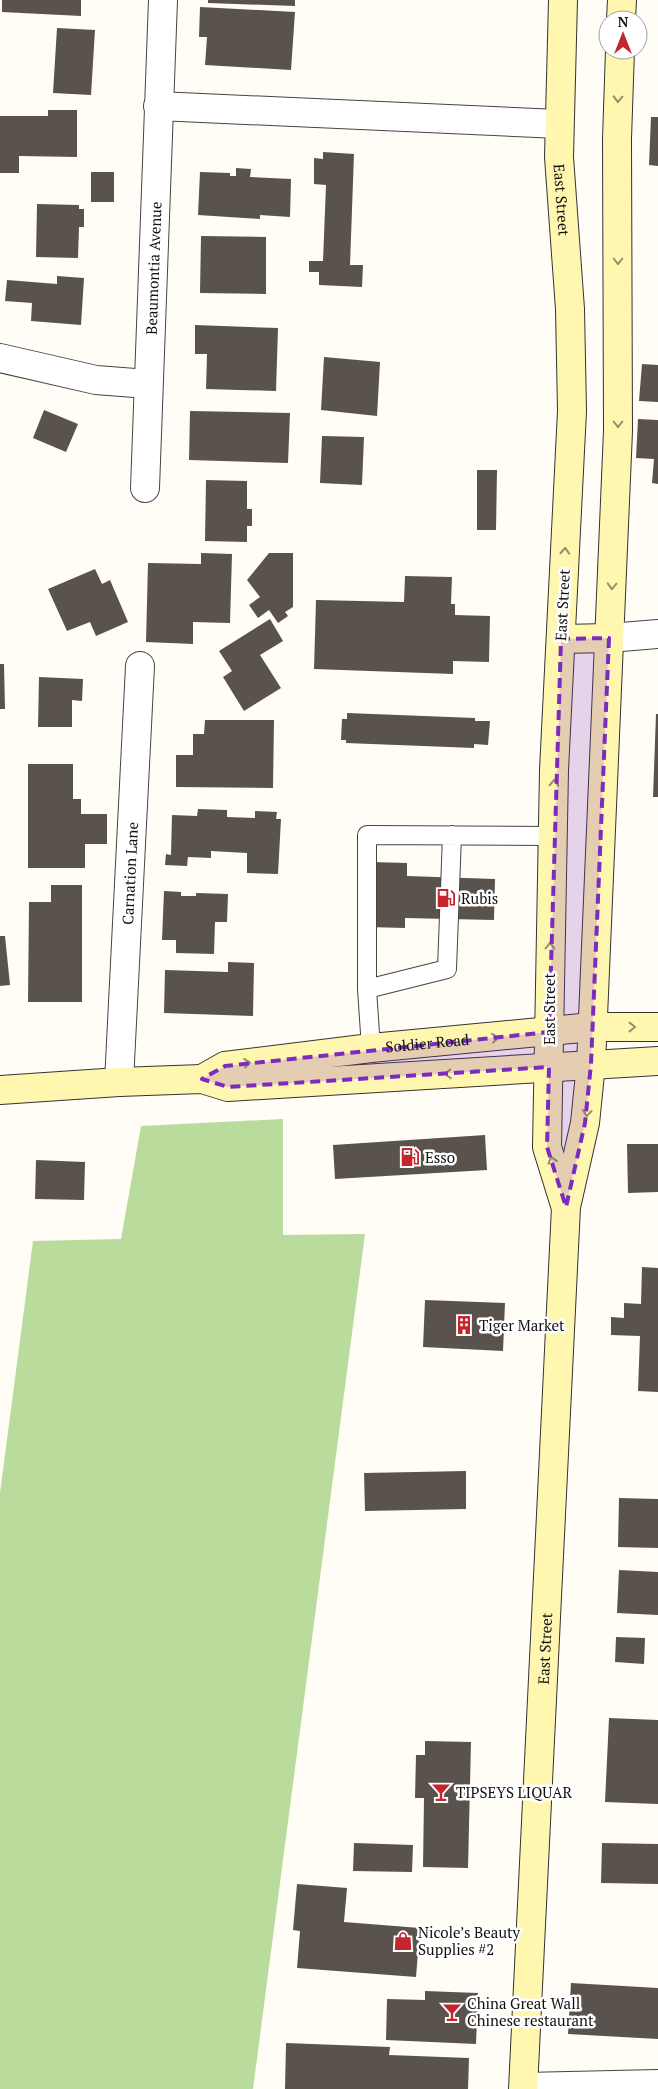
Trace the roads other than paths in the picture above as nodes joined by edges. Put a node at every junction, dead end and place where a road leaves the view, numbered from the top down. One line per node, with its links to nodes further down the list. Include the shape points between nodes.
1 (163, 0): 4 (street, Beaumontia Avenue)
2 (563, 0): 5 (main road, East Street)
3 (620, 60): 10 (main road, East Street, one-way to 10, via 618,430)
4 (158, 106): 5 (street); 7 (street, Beaumontia Avenue)
5 (559, 124): 11 (main road, East Street, one-way to 5, via 572,411 570,309 563,242)
6 (0, 358): 7 (street, via 96,380)
7 (148, 384): 8 (street, Beaumontia Avenue)
8 (145, 488)
9 (658, 634): 10 (street)
10 (610, 638): 11 (main road); 17 (main road, East Street)
11 (561, 639): 14 (main road, East Street, one-way to 11)
12 (140, 666): 24 (street, Carnation Lane)
13 (452, 835): 14 (lane); 15 (lane, via 447,969); 15 (lane, via 367,835)
14 (552, 836): 18 (main road, East Street, one-way to 14)
15 (367, 989): 19 (lane)
16 (658, 1026): 17 (main road, Soldier Road, one-way to 16)
17 (592, 1027): 18 (main road, Soldier Road); 21 (main road, East Street)
18 (549, 1032): 19 (main road, Soldier Road, one-way to 18); 22 (main road, East Street)
19 (372, 1048): 23 (main road, Soldier Road, one-way to 19, via 225,1066)
20 (658, 1061): 21 (main road, Soldier Road)
21 (591, 1064): 22 (main road, Soldier Road); 26 (main road, East Street, one-way to 26, via 586,1123)
22 (549, 1067): 23 (main road, Soldier Road, one-way to 23, via 228,1087); 26 (main road, East Street, one-way to 22, via 548,1147)
23 (202, 1079): 24 (main road, Soldier Road)
24 (120, 1082): 25 (main road, Soldier Road)
25 (0, 1090)
26 (566, 1207): 28 (main road, East Street)
27 (658, 2084): 28 (street)
28 (523, 2088)

